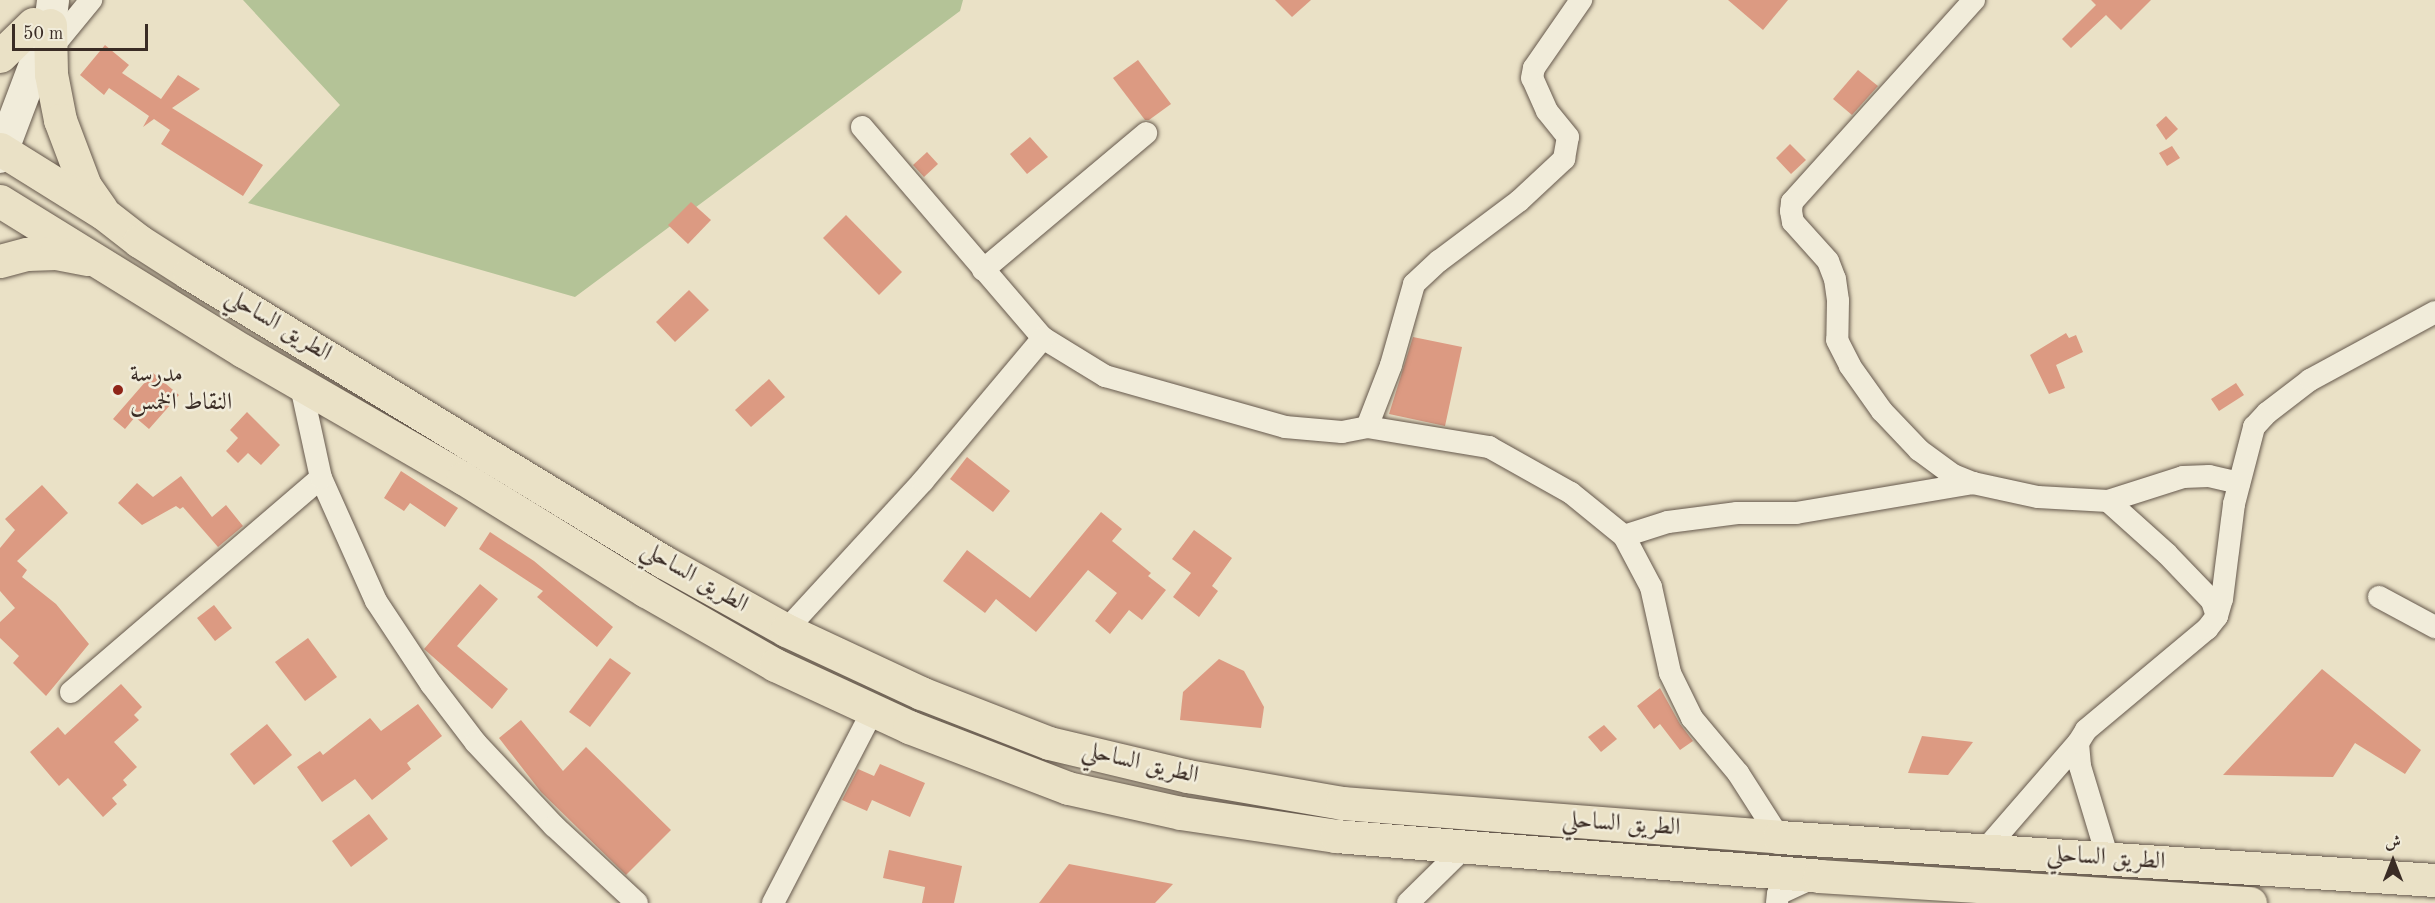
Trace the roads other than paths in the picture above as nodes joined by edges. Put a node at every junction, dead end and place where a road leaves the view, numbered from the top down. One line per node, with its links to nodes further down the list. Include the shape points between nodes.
1 (91, 0): 4 (street)
2 (1581, 0): 18 (street, via 1534,68 1532,78 1548,111 1568,137 1564,159 1520,201 1414,284 1391,364)
3 (1974, 0): 20 (street, via 1828,160 1792,202 1791,211 1793,222 1828,261 1838,301 1837,340 1863,387 1927,457)
4 (46, 20): 5 (highway); 6 (street); 9 (street); 11 (highway, via 55,97 66,142 85,186)
5 (0, 56)
6 (0, 98)
7 (862, 127): 14 (street)
8 (1146, 133): 14 (street)
9 (1, 152): 11 (highway, الطريق الساحلي)
10 (0, 201): 13 (highway, الطريق الساحلي)
11 (103, 213): 27 (highway, الطريق الساحلي, via 189,273 664,562)
12 (0, 261): 13 (highway, via 27,254 56,253)
13 (111, 268): 17 (highway, الطريق الساحلي)
14 (983, 270): 16 (street)
15 (2435, 312): 21 (street, via 2310,380 2267,413 2254,427)
16 (1043, 338): 18 (street, via 1105,376 1145,389 1285,427 1342,432); 27 (street, via 923,481)
17 (300, 382): 19 (street); 29 (highway, الطريق الساحلي, via 775,665)
18 (1367, 427): 23 (street, via 1489,447 1571,493)
19 (321, 478): 28 (street); 37 (street, via 376,601 431,684 476,743 546,818)
20 (1972, 483): 22 (street, via 2038,497); 23 (street, via 1796,513 1737,513 1668,522)
21 (2239, 483): 22 (street, via 2209,476 2183,477); 25 (street)
22 (2108, 501): 25 (street, via 2212,601)
23 (1624, 536): 31 (street, via 1651,587 1670,673 1692,718 1738,773)
24 (2379, 597): 26 (street)
25 (2217, 616): 30 (street, via 2086,729)
26 (2435, 627)
27 (786, 630): 31 (highway, الطريق الساحلي, via 921,693 1048,743 1188,776 1342,803)
28 (71, 692)
29 (873, 710): 32 (highway, الطريق الساحلي, via 1068,788 1181,813 1336,836); 38 (street)
30 (2078, 743): 33 (street); 34 (street, via 2080,766)
31 (1779, 837): 33 (highway, الطريق الساحلي)
32 (1465, 847): 35 (highway, الطريق الساحلي); 39 (street)
33 (1984, 851): 34 (highway, الطريق الساحلي)
34 (2108, 859): 36 (highway, الطريق الساحلي)
35 (1819, 876): 40 (street, via 1778,894); 41 (highway, الطريق الساحلي)
36 (2435, 880)
37 (636, 903)
38 (773, 903)
39 (1408, 903)
40 (1778, 903)
41 (2250, 903)

